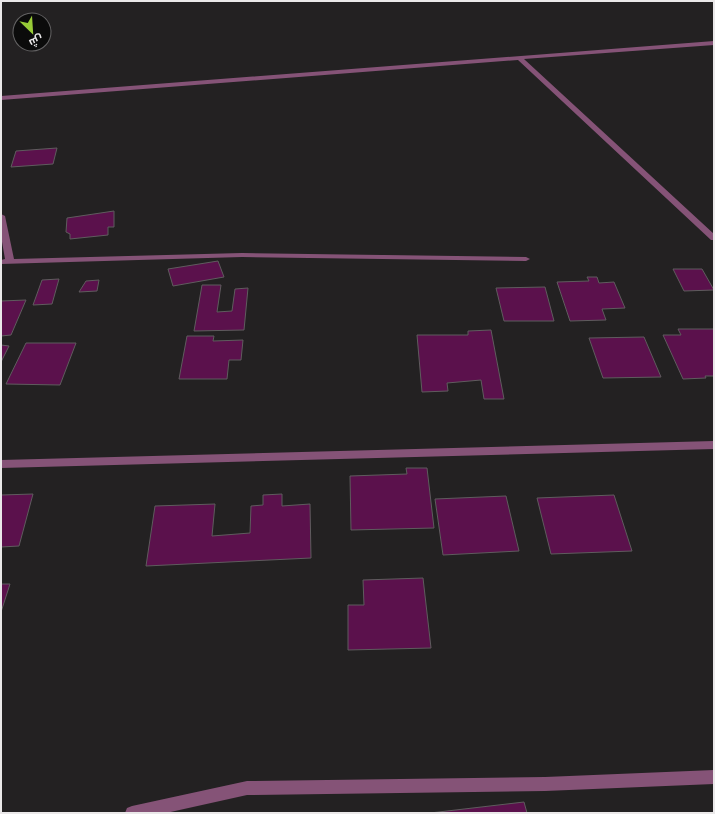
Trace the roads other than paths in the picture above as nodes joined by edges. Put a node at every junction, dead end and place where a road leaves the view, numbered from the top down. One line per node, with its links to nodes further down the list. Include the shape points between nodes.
1 (714, 43): 2 (street)
2 (519, 58): 3 (street); 5 (street)
3 (1, 98)
4 (1, 216): 7 (street)
5 (714, 238)
6 (526, 259): 7 (street, via 242,255)
7 (5, 262)
8 (714, 445): 9 (street)
9 (1, 464)
10 (714, 777): 11 (street, via 545,784 246,788)
11 (132, 813)

